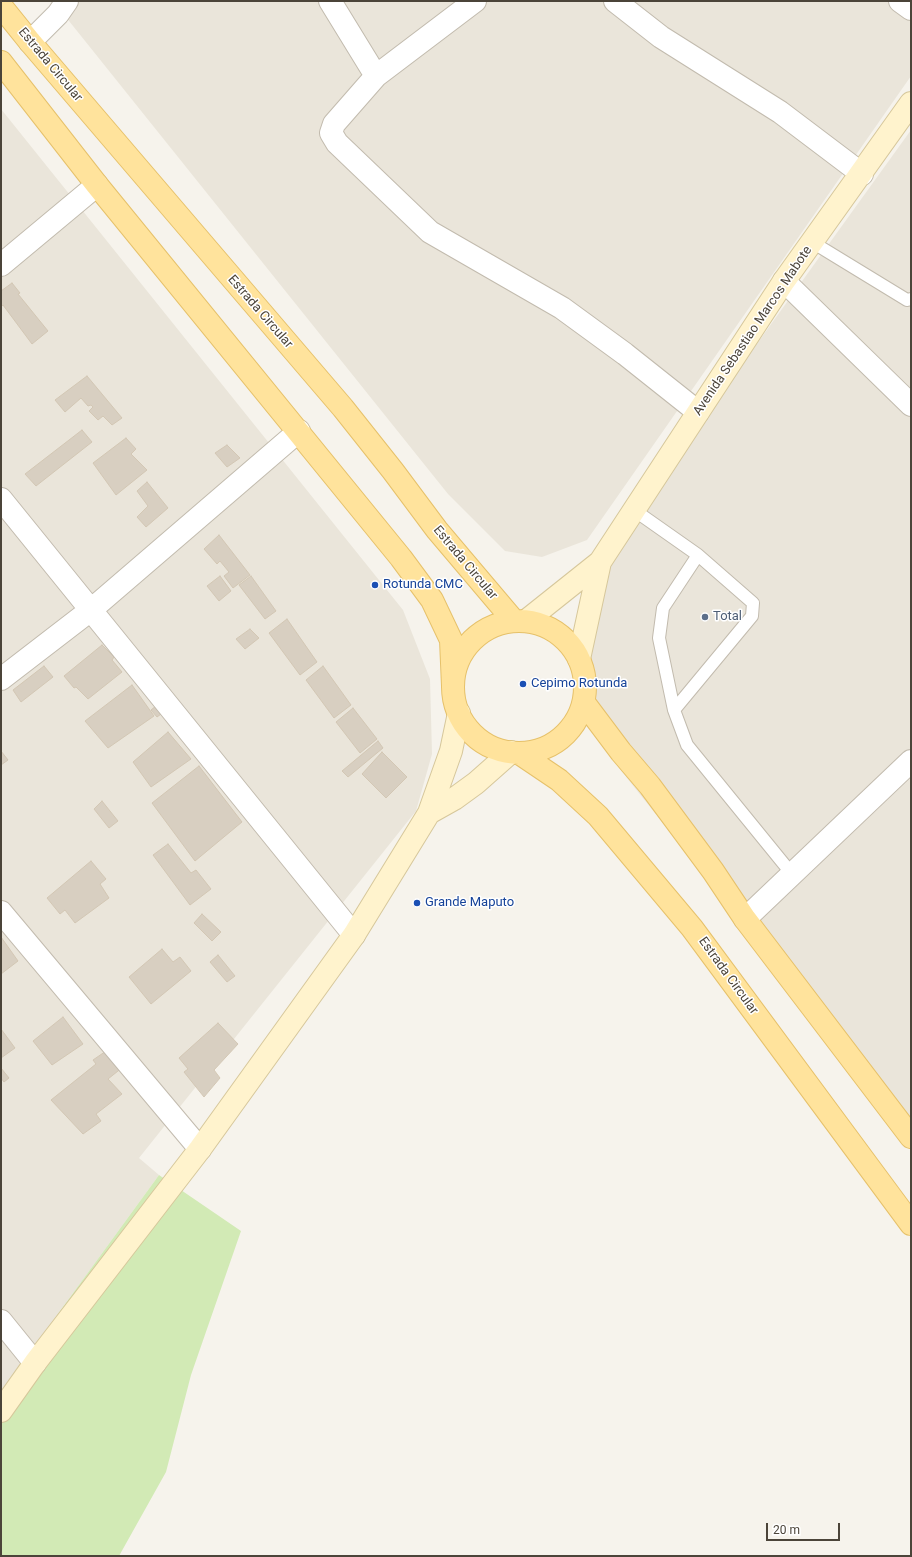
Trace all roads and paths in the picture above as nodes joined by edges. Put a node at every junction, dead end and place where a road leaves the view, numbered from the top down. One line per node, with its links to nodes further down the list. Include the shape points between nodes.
1 (67, 1): 8 (street, via 58,14)
2 (330, 1): 10 (street)
3 (475, 1): 10 (street)
4 (615, 1): 12 (street, via 661,37 780,112)
5 (900, 1): 7 (street)
6 (1, 6): 8 (main road, Estrada Circular)
7 (911, 9)
8 (30, 42): 26 (main road, Estrada Circular, via 343,408 436,530)
9 (1, 62): 13 (main road)
10 (376, 76): 19 (street, via 334,124 331,132 337,143 430,232 562,308)
11 (911, 103): 12 (street, Avenida Sebastiao Marcos Mabote)
12 (862, 174): 14 (street, Avenida Sebastiao Marcos Mabote)
13 (97, 185): 15 (street); 20 (main road)
14 (812, 242): 16 (street, Avenida Sebastiao Marcos Mabote); 17 (lane, via 907,300)
15 (1, 265)
16 (784, 282): 18 (street); 19 (street, Avenida Sebastiao Marcos Mabote)
17 (911, 299)
18 (911, 405)
19 (698, 412): 22 (street, Avenida Sebastiao Marcos Mabote)
20 (299, 431): 25 (street); 29 (main road, via 432,600 451,640)
21 (1, 500): 25 (street)
22 (634, 510): 23 (lane); 24 (street, Avenida Sebastiao Marcos Mabote)
23 (698, 556): 31 (lane, via 662,608 659,638); 31 (lane, via 754,603 752,616)
24 (600, 562): 26 (street); 27 (street)
25 (92, 609): 28 (street); 39 (street)
26 (520, 621): 27 (main road, via 548,628 566,641); 29 (main road, via 491,627 471,641 458,662)
27 (579, 660): 30 (main road, via 585,675)
28 (1, 679)
29 (453, 686): 32 (main road)
30 (585, 704): 33 (main road, via 568,732 546,748); 38 (main road, via 650,786)
31 (674, 710): 36 (lane, via 687,745)
32 (459, 713): 33 (main road, via 467,728 479,740 494,748); 35 (street, via 452,751)
33 (515, 753): 35 (street, via 454,799); 42 (main road, Estrada Circular, via 559,780 598,816 687,922)
34 (911, 760): 36 (street)
35 (429, 812): 39 (street)
36 (792, 874): 38 (street)
37 (1, 912): 41 (street)
38 (745, 919): 40 (main road)
39 (354, 935): 41 (street)
40 (908, 1128)
41 (200, 1149): 44 (street)
42 (911, 1224)
43 (1, 1321): 44 (street)
44 (35, 1363): 45 (street)
45 (1, 1410)

